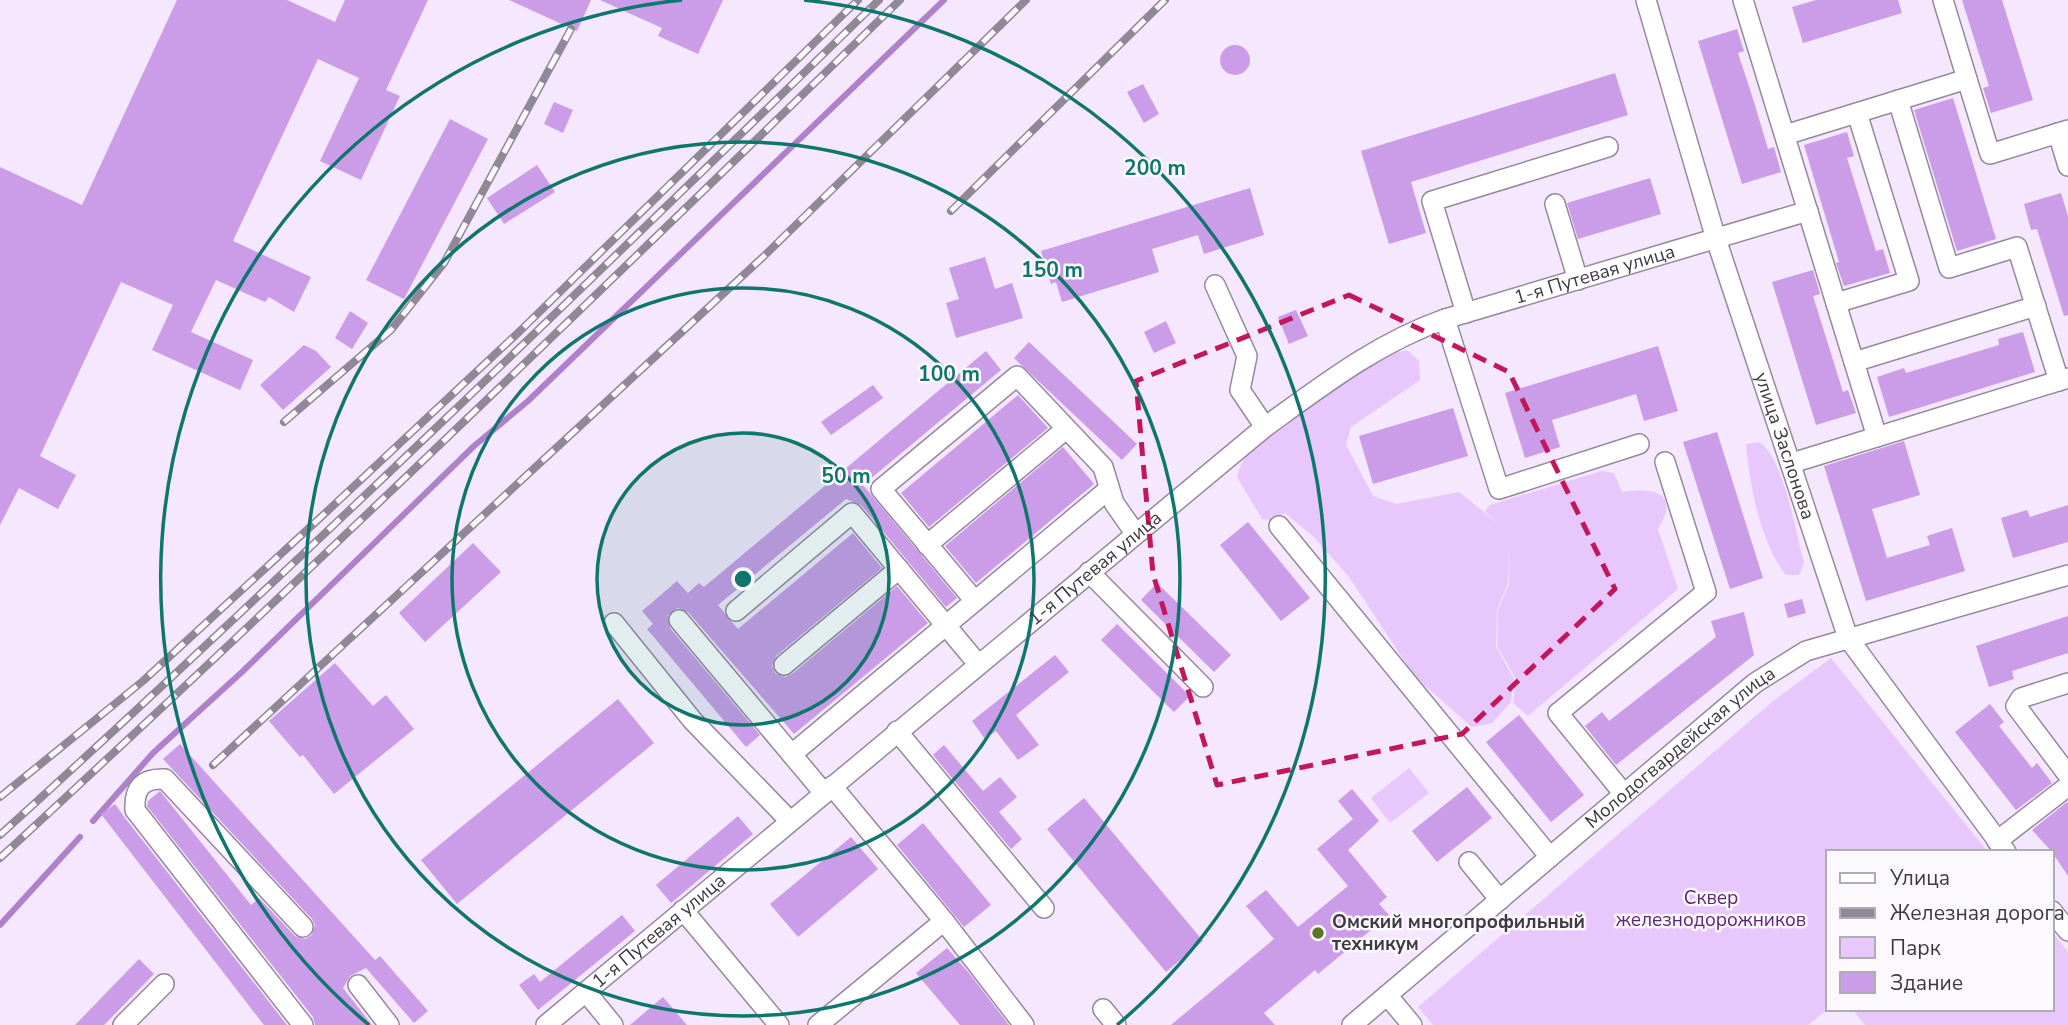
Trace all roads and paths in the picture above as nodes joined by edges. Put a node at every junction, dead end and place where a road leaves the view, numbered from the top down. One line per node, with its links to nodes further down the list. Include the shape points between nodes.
1 (1646, 0): 13 (street, улица Заслонова)
2 (1943, 0): 4 (street)
3 (1748, 1): 8 (street)
4 (1967, 79): 5 (street); 7 (street, via 1990,153)
5 (1898, 100): 6 (street); 17 (street, via 1949,268 2017,247)
6 (1857, 113): 8 (street); 16 (street, via 1909,281)
7 (2063, 131): 10 (street)
8 (1784, 135): 12 (street)
9 (1608, 148): 18 (street, via 1432,201)
10 (2068, 166)
11 (1555, 204): 14 (street)
12 (1808, 211): 13 (street, 1-я Путевая улица); 16 (street)
13 (1716, 239): 14 (street, 1-я Путевая улица); 27 (street, улица Заслонова)
14 (1578, 280): 18 (street, 1-я Путевая улица)
15 (1215, 285): 22 (street, via 1247,355 1240,390)
16 (1836, 303): 20 (street)
17 (2036, 306): 20 (street); 21 (street)
18 (1466, 313): 19 (street, 1-я Путевая улица)
19 (1445, 319): 22 (street, 1-я Путевая улица, via 1368,353); 25 (street, via 1499,489)
20 (1854, 362): 24 (street)
21 (2063, 379): 24 (street)
22 (1265, 426): 30 (street, 1-я Путевая улица)
23 (1066, 429): 28 (street, via 1103,467); 31 (street); 31 (street, via 1017,376 954,428 881,489)
24 (1877, 437): 27 (street)
25 (1639, 444)
26 (1664, 461): 50 (street, via 1706,592 1558,713)
27 (1792, 463): 40 (street, улица Заслонова)
28 (1108, 489): 30 (street); 35 (street)
29 (1279, 526): 53 (street)
30 (1135, 533): 33 (street, 1-я Путевая улица)
31 (927, 545): 35 (street)
32 (899, 569): 36 (street, via 852,513); 39 (street); 42 (street)
33 (1089, 572): 41 (street, 1-я Путевая улица); 44 (street)
34 (2068, 575): 40 (street, Молодогвардейская улица)
35 (975, 601): 39 (street)
36 (736, 611)
37 (680, 620): 46 (street)
38 (614, 623): 51 (street, via 693,721)
39 (946, 625): 41 (street); 46 (street)
40 (1848, 638): 50 (street, Молодогвардейская улица, via 1806,651 1755,683); 52 (street, улица Заслонова)
41 (978, 664): 45 (street, 1-я Путевая улица)
42 (784, 665)
43 (2068, 683): 47 (street, via 2021,698 2017,706)
44 (1203, 687)
45 (897, 732): 49 (street, 1-я Путевая улица); 56 (street)
46 (792, 754): 49 (street)
47 (2068, 775)
48 (2068, 786): 52 (street)
49 (828, 789): 51 (street, 1-я Путевая улица); 59 (street)
50 (1624, 794): 53 (street, Молодогвардейская улица)
51 (790, 821): 57 (street, 1-я Путевая улица)
52 (2002, 846)
53 (1550, 857): 55 (street, Молодогвардейская улица)
54 (1469, 862): 55 (street)
55 (1500, 900): 65 (street, Молодогвардейская улица)
56 (1044, 908)
57 (683, 910): 64 (street, 1-я Путевая улица); 72 (street)
58 (2054, 914): 61 (street)
59 (944, 921): 73 (street); 74 (street)
60 (303, 927): 69 (street, via 165,779 152,778 139,786 135,810)
61 (2068, 931)
62 (164, 984): 68 (street)
63 (358, 985): 70 (street)
64 (586, 992): 67 (street, 1-я Путевая улица); 71 (street)
65 (1387, 995): 76 (street, Молодогвардейская улица); 77 (street)
66 (1103, 1009): 75 (street)
67 (548, 1024)
68 (123, 1025)
69 (303, 1025)
70 (390, 1025)
71 (613, 1025)
72 (779, 1025)
73 (818, 1025)
74 (1024, 1025)
75 (1116, 1025)
76 (1352, 1025)
77 (1412, 1025)

